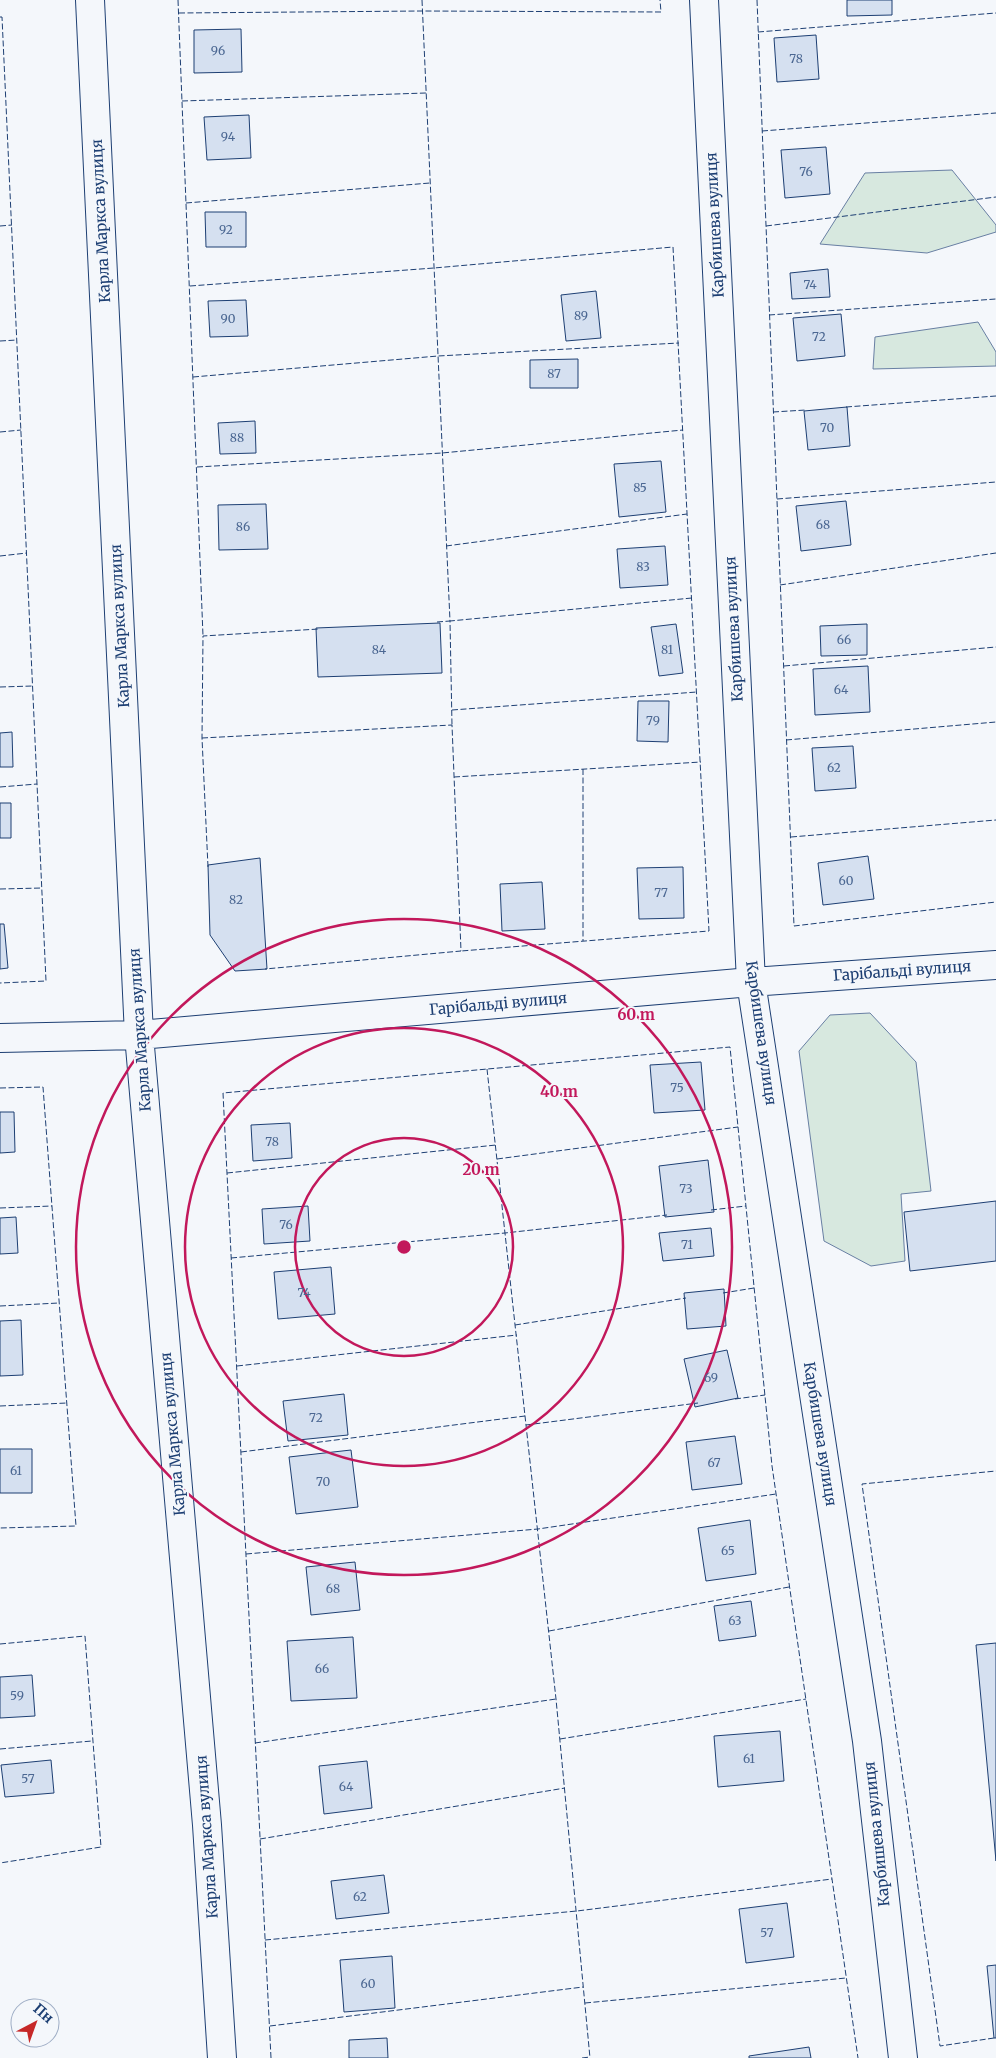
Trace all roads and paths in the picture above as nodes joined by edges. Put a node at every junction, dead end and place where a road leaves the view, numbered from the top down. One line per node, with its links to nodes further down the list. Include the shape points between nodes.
1 (90, 0): 5 (street, Карла Маркса вулиця)
2 (704, 0): 4 (street, Карбишева вулиця)
3 (996, 964): 4 (street, Гарібальді вулиця)
4 (752, 982): 5 (street, Гарібальді вулиця); 8 (street, Карбишева вулиця, via 867,1741)
5 (139, 1035): 6 (street, Гарібальді вулиця); 7 (street, Карла Маркса вулиця, via 207,1825)
6 (0, 1038)
7 (222, 2058)
8 (903, 2058)

